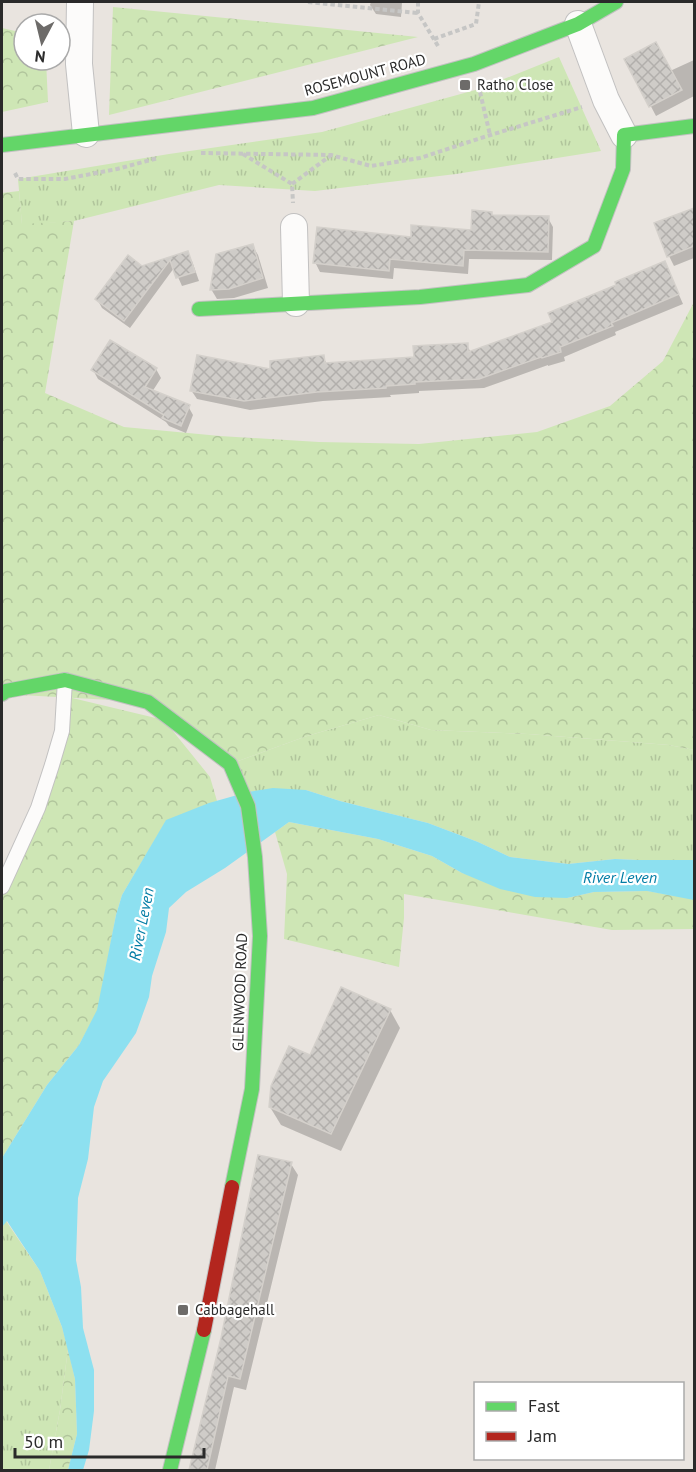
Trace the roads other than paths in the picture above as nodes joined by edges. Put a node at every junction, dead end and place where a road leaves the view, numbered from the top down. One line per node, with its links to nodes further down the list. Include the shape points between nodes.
1 (80, 2): 5 (street, via 79,64)
2 (616, 2): 3 (street, ROSEMOUNT ROAD)
3 (578, 24): 5 (street, ROSEMOUNT ROAD, via 474,64 313,108); 6 (street, via 606,100)
4 (694, 126): 6 (street)
5 (86, 134): 7 (street, ROSEMOUNT ROAD)
6 (624, 135): 9 (street, via 623,169 594,246 528,285 420,297)
7 (2, 145)
8 (294, 227): 9 (street)
9 (296, 303): 10 (street)
10 (199, 309)
11 (65, 680): 12 (street, GLENWOOD ROAD); 13 (lane, via 62,731 52,765 38,808); 14 (street, GLENWOOD ROAD, via 148,702 230,764 248,806 255,857 260,936 252,1089 203,1334)
12 (2, 694)
13 (2, 887)
14 (170, 1470)

